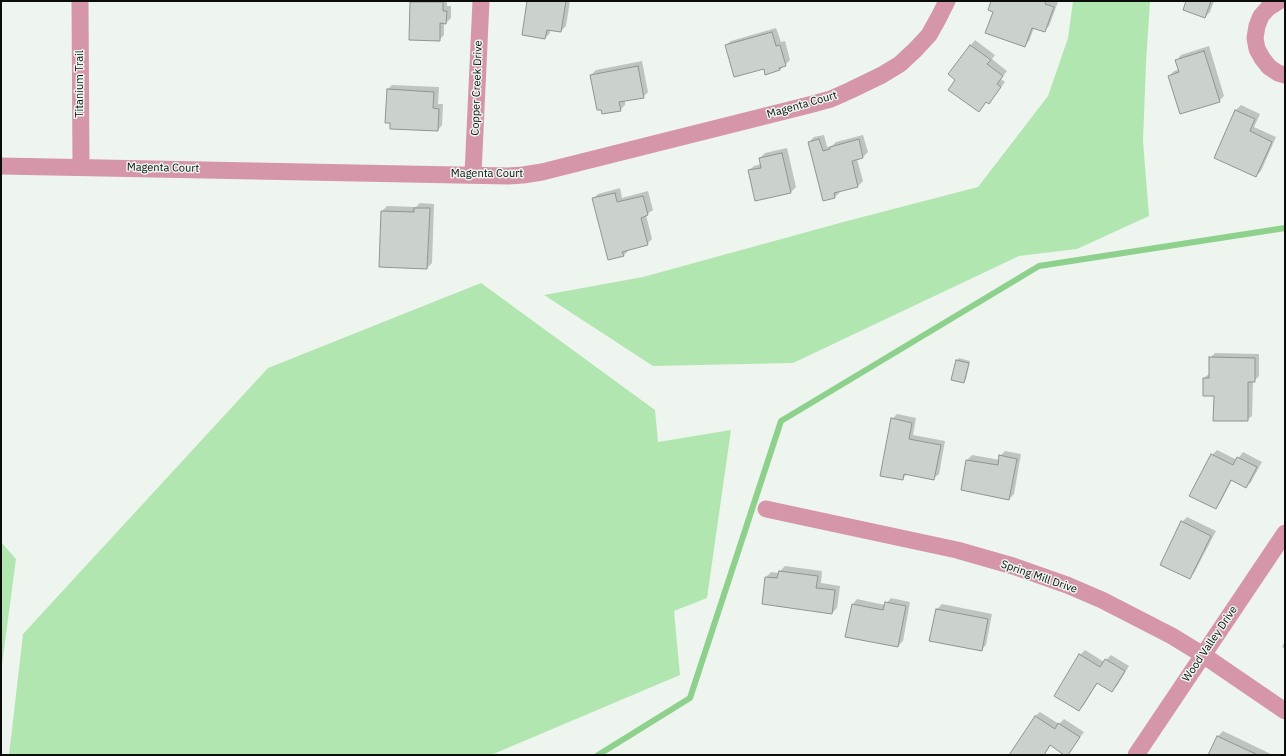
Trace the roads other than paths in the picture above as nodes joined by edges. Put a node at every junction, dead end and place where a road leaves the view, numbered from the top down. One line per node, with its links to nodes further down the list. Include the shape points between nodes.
1 (80, 1): 7 (street, Titanium Trail)
2 (480, 1): 8 (street, Copper Creek Drive)
3 (947, 1): 8 (street, Magenta Court, via 929,35 900,64 867,83 831,99 542,172 508,176)
4 (1279, 1): 5 (street, via 1261,16 1255,38 1257,48 1269,67)
5 (1285, 75)
6 (1, 166): 7 (street, Magenta Court)
7 (80, 167): 8 (street, Magenta Court)
8 (473, 174)
9 (766, 509): 11 (street, Spring Mill Drive, via 956,550 1040,575 1131,614)
10 (1285, 533): 11 (street, Wood Valley Drive)
11 (1203, 655): 12 (street, Spring Mill Drive); 13 (street, Wood Valley Drive)
12 (1285, 711)
13 (1136, 755)

